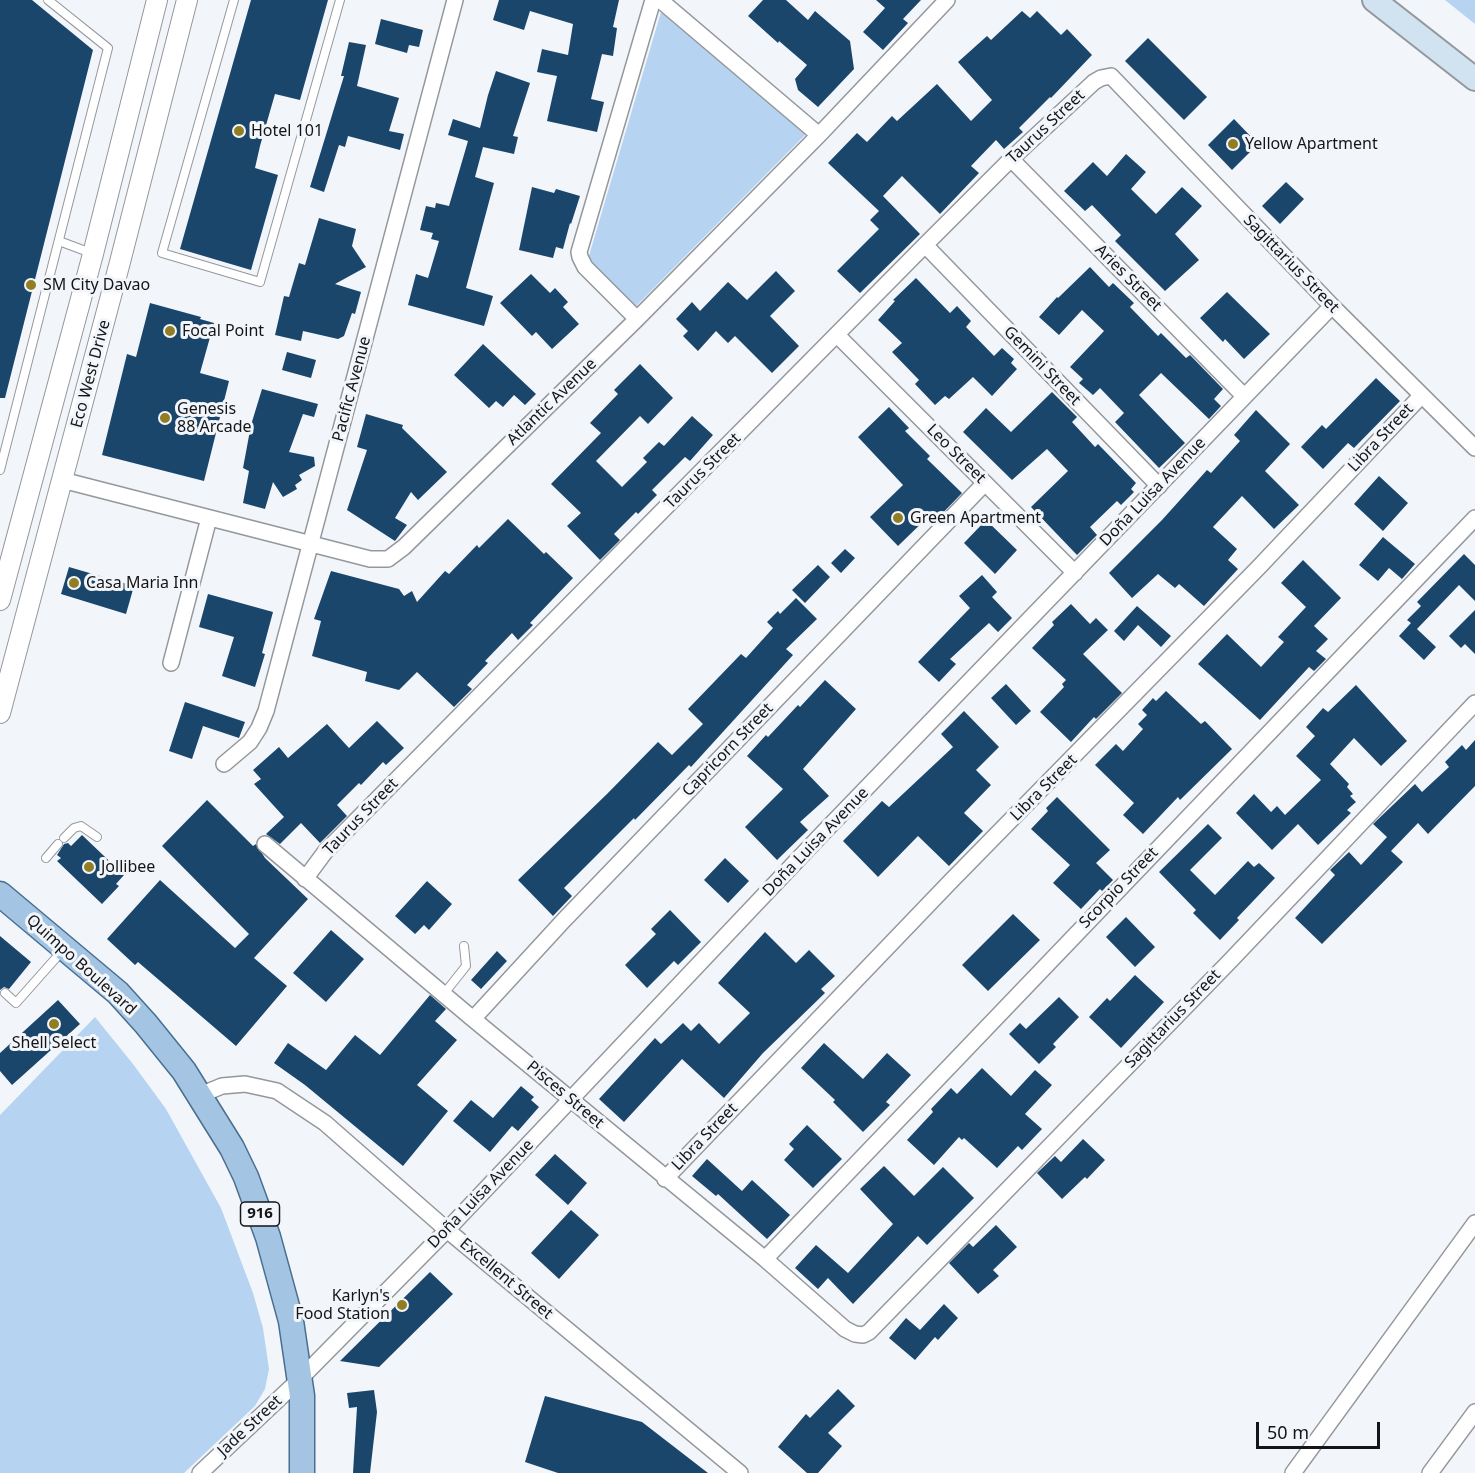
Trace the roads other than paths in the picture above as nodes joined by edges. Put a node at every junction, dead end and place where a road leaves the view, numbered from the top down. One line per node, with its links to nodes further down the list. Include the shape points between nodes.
1 (48, 0): 14 (lane, via 108,48)
2 (157, 0): 16 (street, Eco West Drive)
3 (187, 0): 17 (street, Eco West Drive)
4 (234, 0): 5 (lane, via 162,253 260,282)
5 (340, 0)
6 (455, 0): 31 (street, Pacific Avenue)
7 (659, 0): 12 (street); 19 (street, via 579,252 585,267)
8 (947, 0): 12 (street, Atlantic Avenue)
9 (1374, 0): 11 (main road)
10 (1111, 76): 13 (street, Taurus Street, via 1094,82); 18 (street, Sagittarius Street)
11 (1475, 79)
12 (819, 135): 19 (street, Atlantic Avenue)
13 (1011, 159): 15 (street, Taurus Street); 21 (street, Aries Street)
14 (59, 241): 16 (lane); 24 (lane)
15 (925, 245): 20 (street, Taurus Street); 28 (street, Gemini Street)
16 (93, 254): 17 (street); 25 (street, Eco West Drive)
17 (120, 262): 26 (street, Eco West Drive)
18 (1332, 306): 21 (street, Doña Luisa Avenue); 22 (street, Sagittarius Street)
19 (636, 319): 31 (street, Atlantic Avenue, via 396,554 388,559 370,559)
20 (837, 335): 27 (street, Leo Street); 41 (street, Taurus Street, via 325,852)
21 (1244, 396): 28 (street, Doña Luisa Avenue)
22 (1421, 396): 23 (street, Sagittarius Street); 50 (street, Libra Street)
23 (1475, 448)
24 (0, 470)
25 (34, 473): 26 (street); 33 (street, Eco West Drive)
26 (62, 480): 29 (street, Atlantic Avenue); 35 (street, Eco West Drive)
27 (985, 483): 32 (street, Leo Street); 47 (street, Capricorn Street)
28 (1159, 486): 32 (street, Doña Luisa Avenue)
29 (209, 518): 31 (street, Atlantic Avenue); 34 (street)
30 (1475, 518): 53 (street, Scorpio Street)
31 (311, 544): 37 (street, Pacific Avenue, via 266,711 250,742)
32 (1075, 573): 49 (street, Doña Luisa Avenue)
33 (0, 600)
34 (171, 663)
35 (2, 700)
36 (1475, 704): 54 (street, Sagittarius Street)
37 (224, 764)
38 (97, 837): 40 (lane, via 81,826 74,828)
39 (265, 844): 41 (street, Pisces Street)
40 (46, 858)
41 (305, 879): 46 (street, Pisces Street)
42 (0, 894): 44 (main road, Quimpo Boulevard / 916)
43 (464, 946): 46 (lane, via 466,966)
44 (65, 948): 45 (lane, via 16,1003); 48 (main road, Quimpo Boulevard / 916, via 118,993 168,1049)
45 (5, 993)
46 (443, 995): 47 (street, Pisces Street)
47 (472, 1019): 49 (street, Pisces Street)
48 (200, 1095): 52 (street, Excellent Street, via 222,1086 245,1084 277,1091 325,1123); 55 (main road, Quimpo Boulevard / 916, via 246,1177 268,1237 291,1321)
49 (570, 1099): 50 (street, Pisces Street); 52 (street, Doña Luisa Avenue)
50 (665, 1179): 53 (street, Pisces Street)
51 (1475, 1223): 60 (street)
52 (447, 1230): 55 (street, Doña Luisa Avenue); 59 (street, Excellent Street)
53 (765, 1259): 54 (street, Pisces Street, via 845,1329 855,1334)
54 (869, 1332)
55 (300, 1379): 57 (street, Jade Street); 58 (main road, Quimpo Boulevard / 916)
56 (1475, 1412): 61 (street)
57 (200, 1473)
58 (302, 1473)
59 (740, 1473)
60 (1293, 1473)
61 (1430, 1473)

